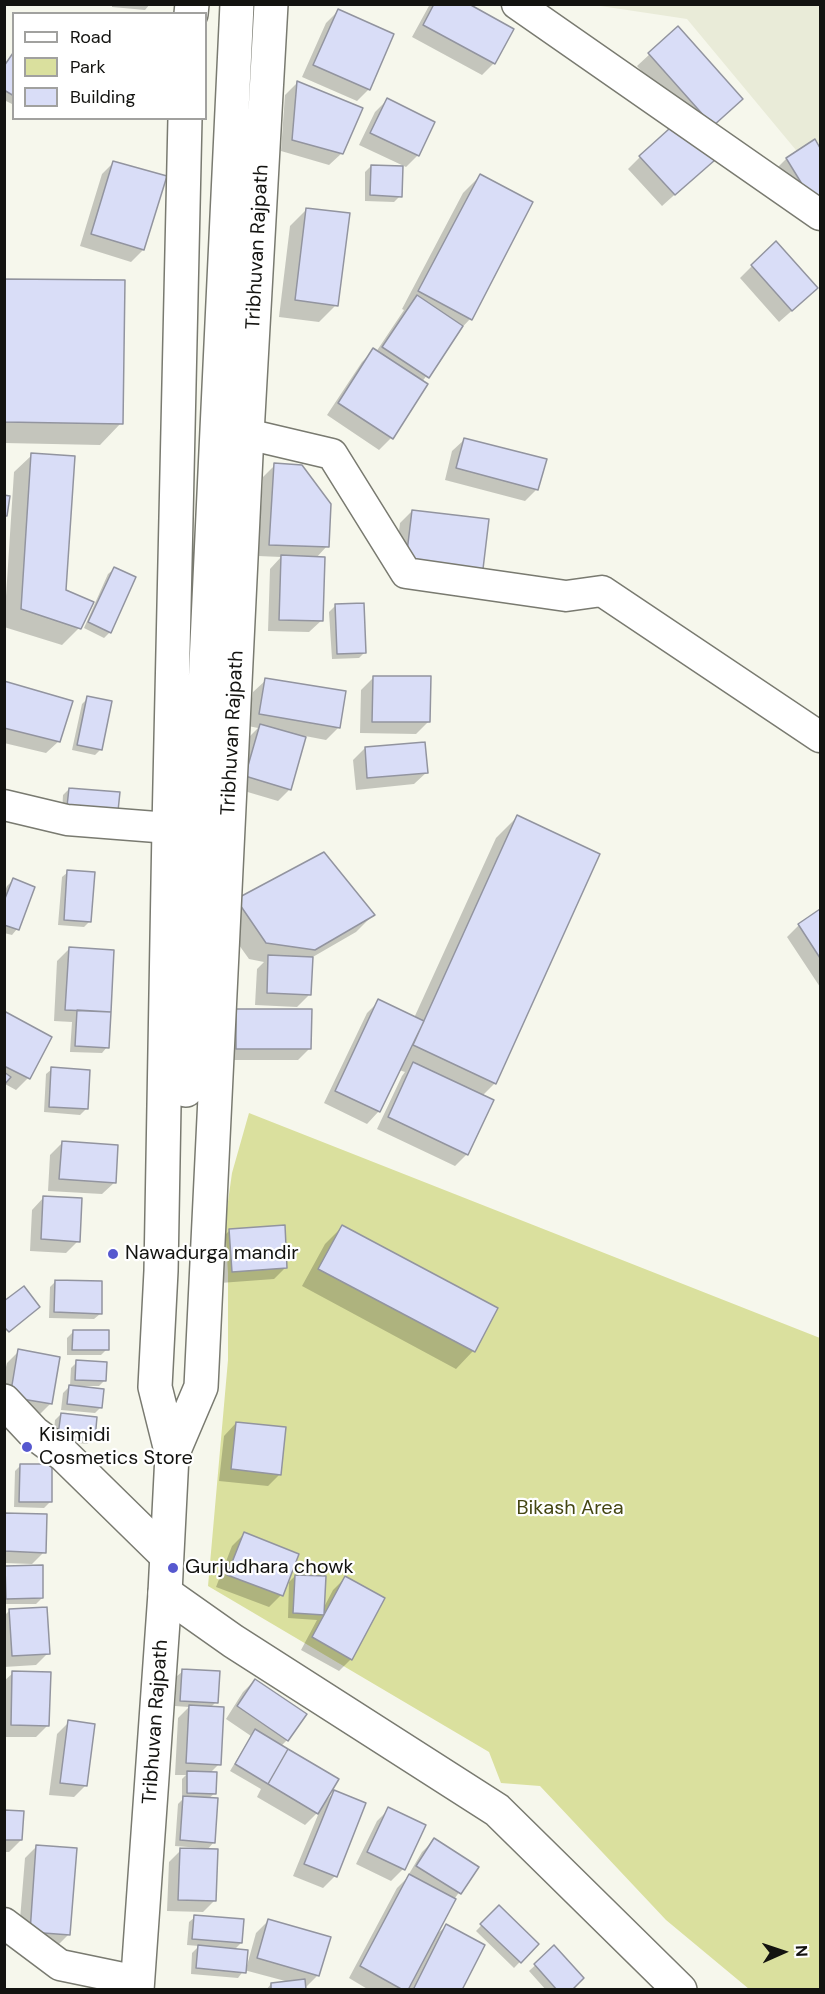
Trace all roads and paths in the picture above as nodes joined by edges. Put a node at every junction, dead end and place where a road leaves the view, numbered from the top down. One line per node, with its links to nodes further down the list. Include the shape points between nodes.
1 (237, 4): 10 (main road, via 180,1214)
2 (271, 4): 6 (main road, Tribhuvan Rajpath)
3 (517, 4): 5 (street)
4 (185, 120): 9 (main road, Tribhuvan Rajpath)
5 (820, 215)
6 (247, 435): 7 (street, via 332,454 406,573 566,596 602,591); 12 (main road, Tribhuvan Rajpath, via 201,1387)
7 (820, 737)
8 (4, 806): 9 (street, via 67,820)
9 (169, 828): 10 (main road, Tribhuvan Rajpath)
10 (161, 1271): 12 (main road, Tribhuvan Rajpath, via 155,1387)
11 (4, 1401): 13 (main road)
12 (172, 1455): 13 (main road, Tribhuvan Rajpath)
13 (166, 1555): 14 (main road, Tribhuvan Rajpath)
14 (165, 1593): 16 (main road, Tribhuvan Rajpath); 17 (main road, via 497,1810)
15 (4, 1923): 16 (street, via 60,1965)
16 (137, 1985)
17 (680, 1989)

